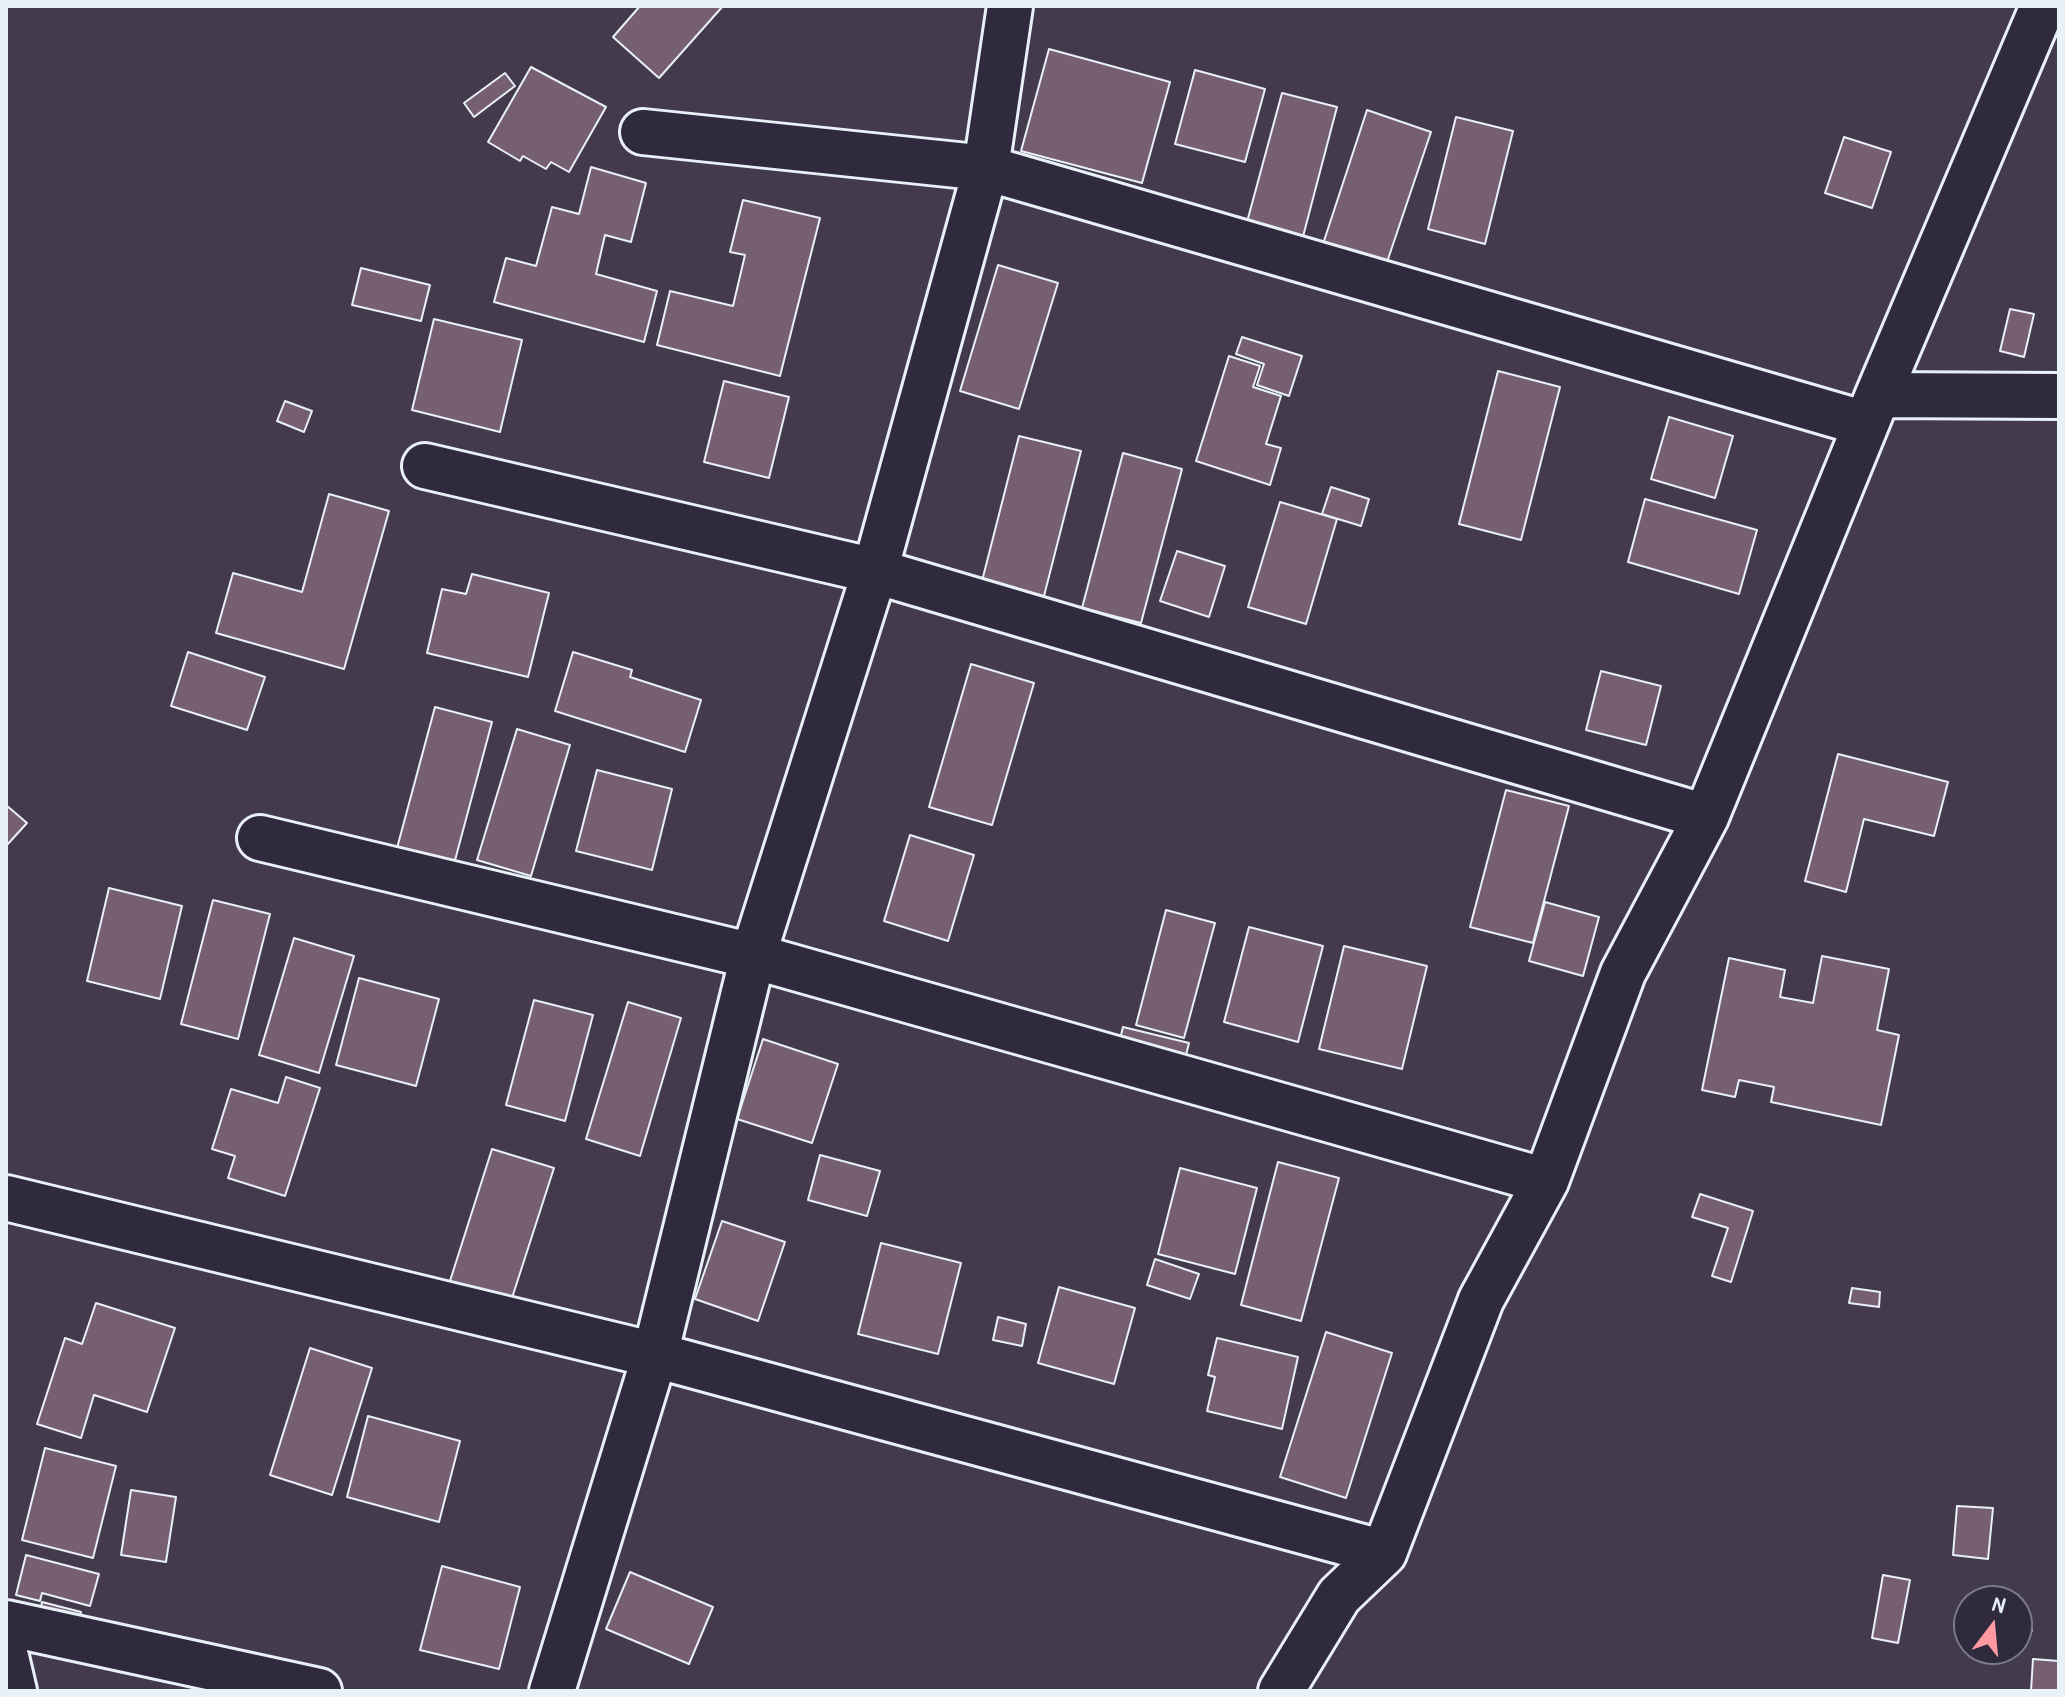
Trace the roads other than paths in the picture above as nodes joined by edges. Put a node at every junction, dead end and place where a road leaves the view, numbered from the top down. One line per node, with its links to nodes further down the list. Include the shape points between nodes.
1 (1010, 6): 4 (street)
2 (2043, 6): 6 (street)
3 (643, 132): 4 (street)
4 (986, 168): 6 (street); 8 (street)
5 (2059, 396): 6 (street)
6 (1872, 409): 9 (street)
7 (425, 466): 8 (street)
8 (875, 571): 9 (street); 11 (street)
9 (1706, 817): 12 (street, via 1623,973)
10 (260, 838): 11 (street)
11 (753, 956): 12 (street); 14 (street)
12 (1546, 1181): 15 (street, via 1481,1300)
13 (6, 1198): 14 (street)
14 (655, 1355): 15 (street); 20 (street)
15 (1384, 1553): 21 (street, via 1339,1596)
16 (6, 1623): 19 (street)
17 (6, 1657): 18 (street)
18 (14, 1691)
19 (319, 1691)
20 (552, 1691)
21 (1281, 1691)

